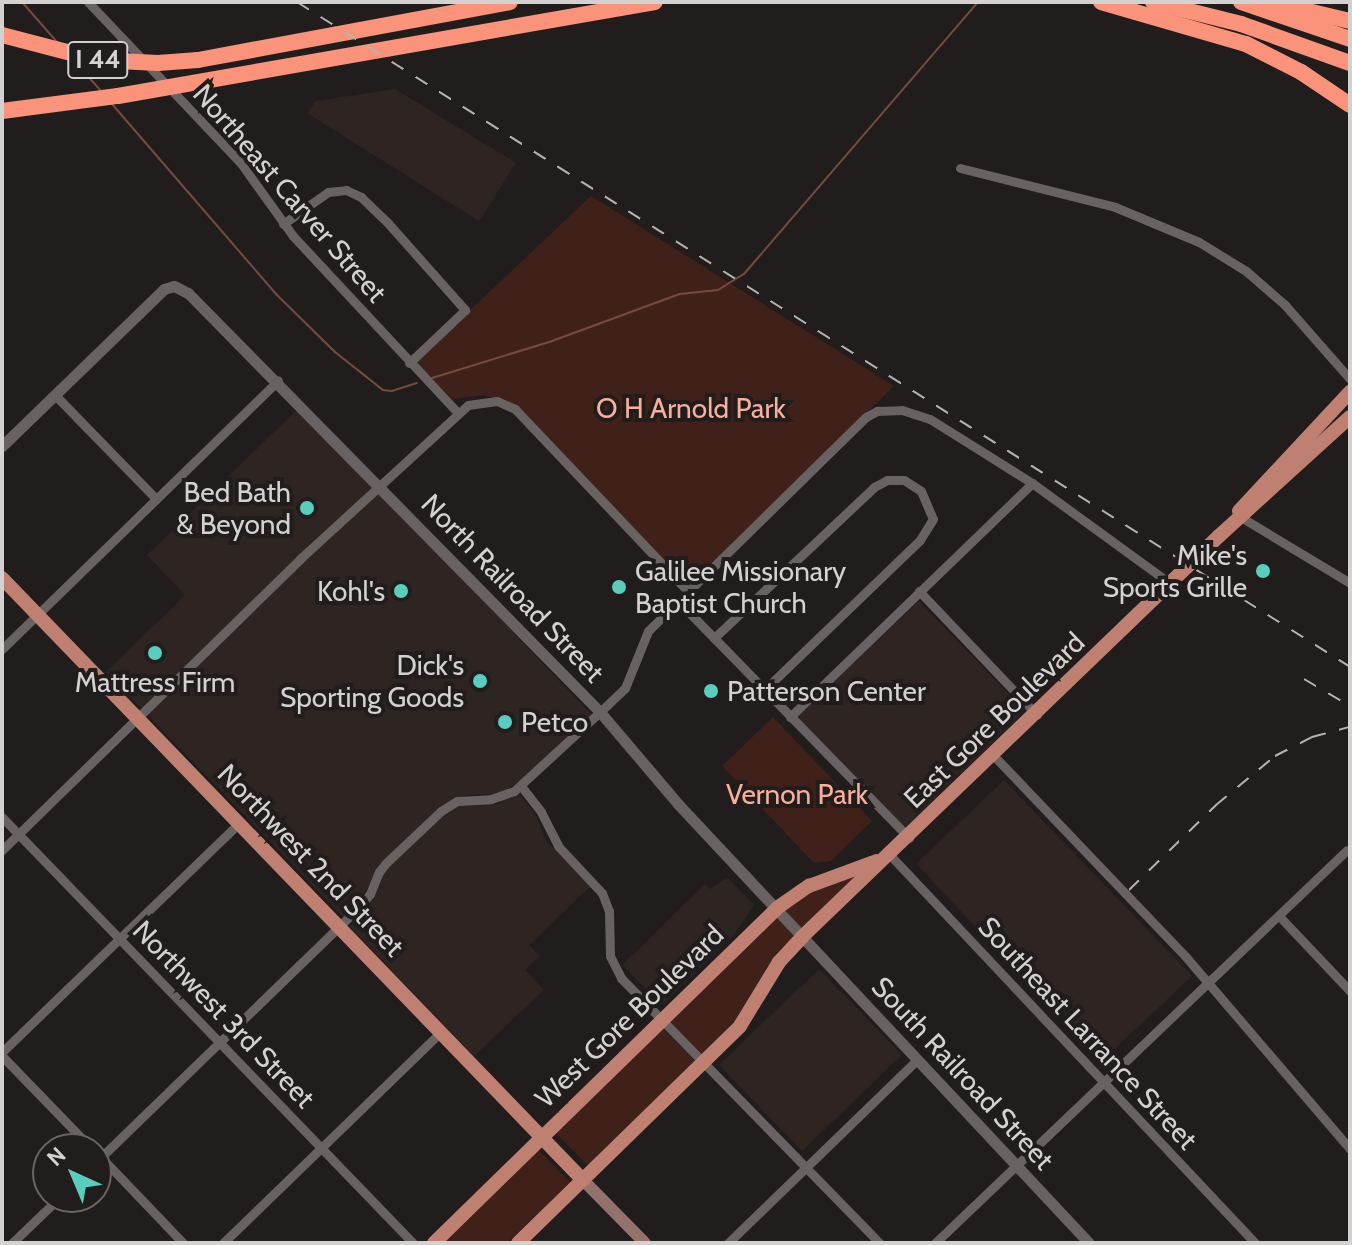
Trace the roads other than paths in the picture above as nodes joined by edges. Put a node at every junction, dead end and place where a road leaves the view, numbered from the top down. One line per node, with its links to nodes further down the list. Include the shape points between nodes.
1 (88, 2): 15 (street, Northeast Carver Street, via 240,162)
2 (510, 2): 9 (highway, I 44, via 158,63 98,60)
3 (655, 2): 13 (highway, I 44, via 202,82)
4 (1101, 2): 12 (highway, via 1246,44)
5 (1153, 2): 11 (highway, via 1241,24)
6 (1241, 2): 10 (highway)
7 (1268, 2): 8 (highway)
8 (1350, 21)
9 (2, 35)
10 (1350, 39)
11 (1350, 63)
12 (1350, 105)
13 (2, 111)
14 (960, 168): 17 (street, via 1115,207 1199,242 1246,271 1285,305)
15 (283, 224): 16 (street, Northeast Carver Street); 16 (street, via 328,192 346,190 361,197 465,310)
16 (409, 363): 21 (street, Northeast Carver Street)
17 (1350, 379)
18 (278, 381): 20 (street, North Railroad Street, via 188,293 174,286 164,289); 25 (street, North Railroad Street); 26 (street)
19 (1350, 392): 27 (main road, East Gore Boulevard)
20 (55, 395): 23 (street); 26 (street)
21 (458, 413): 25 (street); 31 (street, via 481,400 515,409)
22 (1350, 417): 27 (main road, East Gore Boulevard)
23 (2, 446)
24 (1032, 483): 30 (street); 31 (street, via 930,419 902,410 877,411); 32 (street)
25 (380, 486): 38 (street, North Railroad Street); 41 (street)
26 (156, 499): 34 (street)
27 (1238, 516): 29 (street); 30 (main road, East Gore Boulevard)
28 (2, 578): 34 (main road, Northwest 2nd Street)
29 (1350, 583)
30 (1171, 584): 39 (main road, East Gore Boulevard)
31 (688, 591): 33 (street)
32 (919, 591): 39 (street); 40 (street)
33 (678, 601): 35 (street); 38 (street, via 648,631 625,688)
34 (38, 615): 36 (street); 41 (main road, Northwest 2nd Street)
35 (714, 638): 37 (street); 37 (street, via 874,487 904,480 921,491 933,519 920,540)
36 (2, 649)
37 (764, 690): 40 (street)
38 (600, 712): 43 (street); 51 (street, North Railroad Street)
39 (1037, 715): 42 (main road, East Gore Boulevard)
40 (790, 717): 47 (street)
41 (139, 719): 45 (main road, Northwest 2nd Street); 46 (street)
42 (994, 756): 47 (main road, East Gore Boulevard); 56 (street)
43 (521, 786): 53 (street, via 505,797 457,801 441,811 386,863 370,894); 58 (street, via 551,836 602,893 609,911 614,967)
44 (2, 817): 46 (street, Northwest 3rd Street)
45 (239, 823): 53 (main road, Northwest 2nd Street); 55 (street)
46 (18, 834): 48 (street); 55 (street, Northwest 3rd Street)
47 (909, 838): 50 (main road, East Gore Boulevard)
48 (2, 850)
49 (1347, 850): 52 (street)
50 (885, 856): 51 (main road, West Gore Boulevard, via 809,886); 54 (main road, East Gore Boulevard); 64 (street, Southeast Larrance Street)
51 (777, 908): 54 (street, North Railroad Street); 58 (main road, West Gore Boulevard)
52 (1280, 917): 56 (street); 57 (street)
53 (339, 927): 59 (main road, Northwest 2nd Street); 60 (street)
54 (802, 937): 62 (street, South Railroad Street); 63 (main road, via 779,962 740,1026)
55 (120, 938): 60 (street, Northwest 3rd Street); 61 (street)
56 (1210, 983): 64 (street); 69 (street)
57 (1350, 991)
58 (660, 1019): 63 (street); 66 (main road, West Gore Boulevard)
59 (441, 1032): 66 (main road, Northwest 2nd Street); 68 (street)
60 (220, 1042): 67 (street); 68 (street, Northwest 3rd Street)
61 (2, 1054): 65 (street)
62 (918, 1059): 70 (street, South Railroad Street); 71 (street)
63 (704, 1064): 71 (street); 73 (main road)
64 (1104, 1082): 70 (street); 86 (street, Southeast Larrance Street)
65 (76, 1133)
66 (543, 1137): 73 (main road, Northwest 2nd Street); 79 (main road, West Gore Boulevard)
67 (112, 1140)
68 (322, 1148): 77 (street); 78 (street, Northwest 3rd Street)
69 (1350, 1149)
70 (1016, 1165): 84 (street); 85 (street, South Railroad Street)
71 (806, 1168): 82 (street); 83 (street)
72 (112, 1171): 76 (street)
73 (583, 1180): 80 (main road); 81 (main road)
74 (43, 1213): 75 (street)
75 (12, 1243)
76 (183, 1243)
77 (223, 1243)
78 (413, 1243)
79 (434, 1243)
80 (518, 1243)
81 (645, 1243)
82 (728, 1243)
83 (880, 1243)
84 (935, 1243)
85 (1089, 1243)
86 (1255, 1243)

